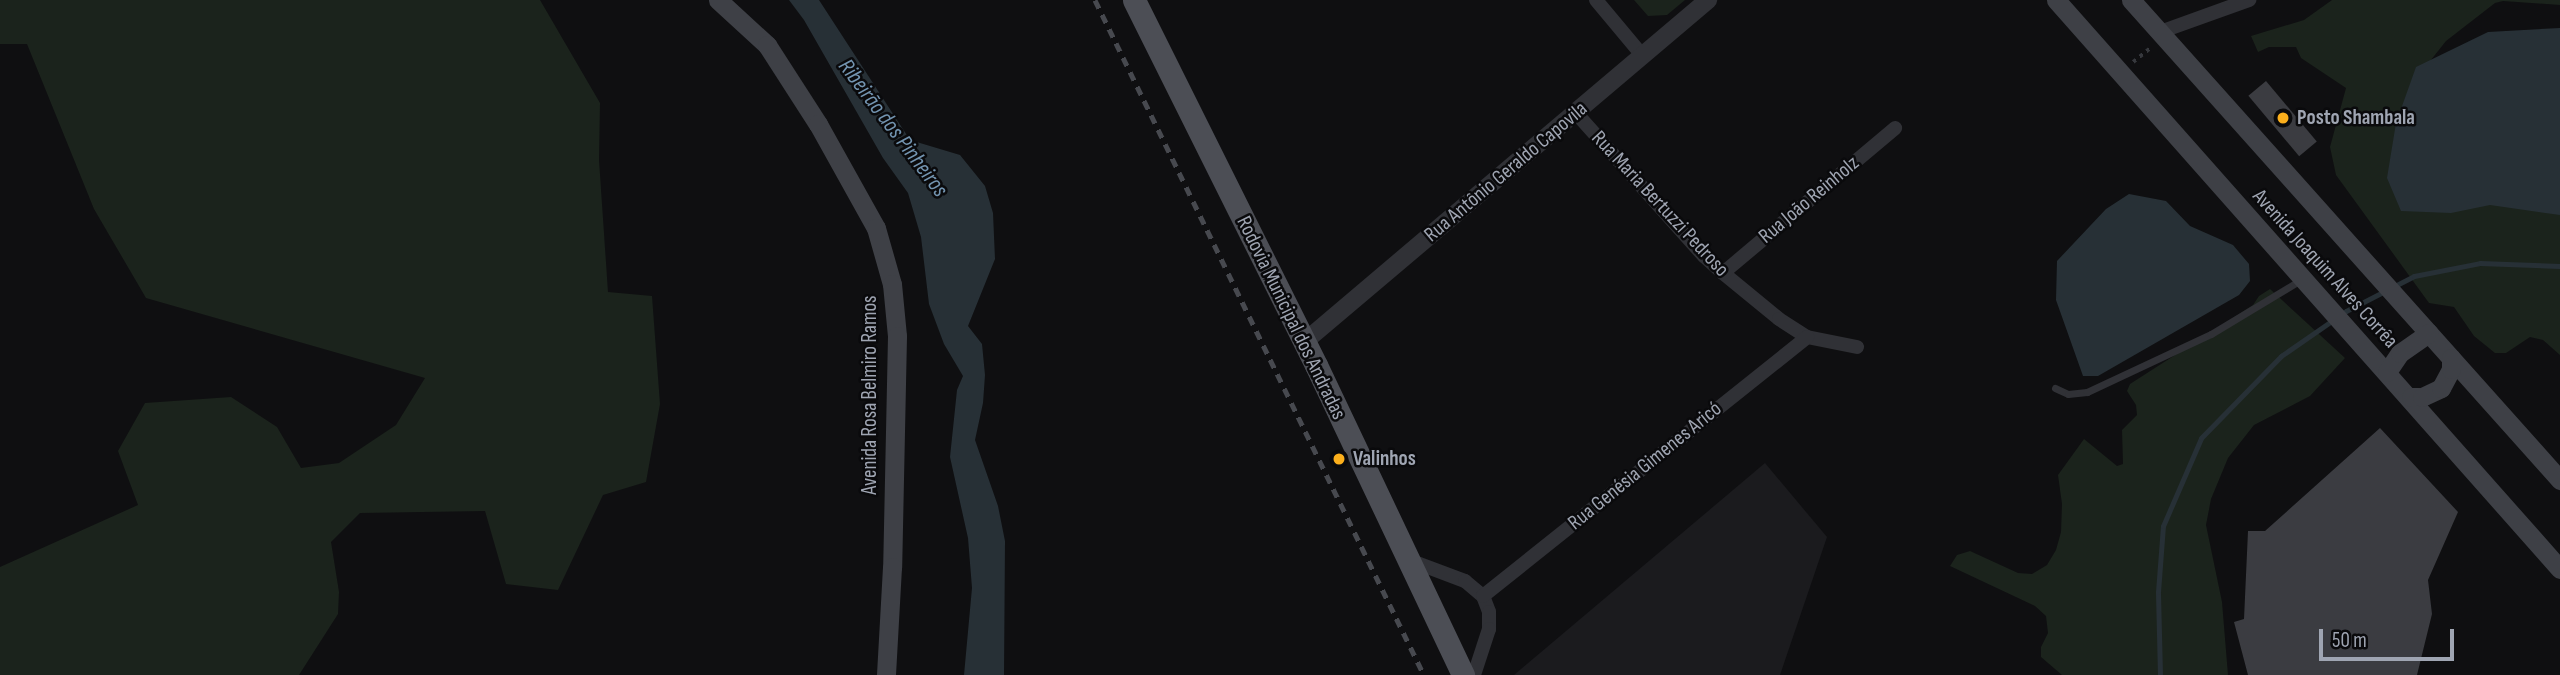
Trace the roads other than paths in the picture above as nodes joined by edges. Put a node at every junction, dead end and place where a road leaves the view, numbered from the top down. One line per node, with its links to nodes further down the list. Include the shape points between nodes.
1 (718, 0): 26 (main road, Avenida Rosa Belmiro Ramos, via 767,45 818,124 876,229 892,284 897,336)
2 (1133, 0): 16 (main road, Rodovia Municipal dos Andradas)
3 (1596, 0): 9 (street)
4 (1708, 0): 9 (street, Rua Antônio Geraldo Capovila)
5 (2056, 0): 13 (main road, Avenida Joaquim Alves Corrêa)
6 (2131, 0): 8 (main road, Avenida Joaquim Alves Corrêa)
7 (2249, 0): 8 (street)
8 (2163, 34): 14 (main road, Avenida Joaquim Alves Corrêa)
9 (1642, 55): 10 (street, Rua Antônio Geraldo Capovila)
10 (1576, 113): 12 (street, Rua Maria Bertuzzi Pedroso); 16 (street, Rua Antônio Geraldo Capovila)
11 (1895, 128): 12 (street, Rua João Reinholz)
12 (1723, 273): 15 (street, Rua Maria Bertuzzi Pedroso)
13 (2302, 279): 19 (main road, Avenida Joaquim Alves Corrêa); 20 (lane, via 2211,334 2087,392 2068,394)
14 (2428, 333): 18 (main road, Avenida Joaquim Alves Corrêa); 19 (main road, via 2400,353)
15 (1807, 337): 17 (street, Rua Maria Bertuzzi Pedroso); 25 (street, Rua Genésia Gimenes Aricó)
16 (1303, 343): 23 (main road, Rodovia Municipal dos Andradas)
17 (1857, 347)
18 (2452, 358): 21 (main road, via 2441,388); 22 (main road, Avenida Joaquim Alves Corrêa)
19 (2387, 372): 21 (main road, Avenida Joaquim Alves Corrêa)
20 (2055, 388)
21 (2411, 397): 24 (main road, Avenida Joaquim Alves Corrêa)
22 (2560, 480)
23 (1406, 559): 25 (street, via 1465,581); 27 (main road, Rodovia Municipal dos Andradas)
24 (2560, 569)
25 (1483, 596): 28 (street, via 1489,629)
26 (886, 675)
27 (1463, 675)
28 (1474, 675)

